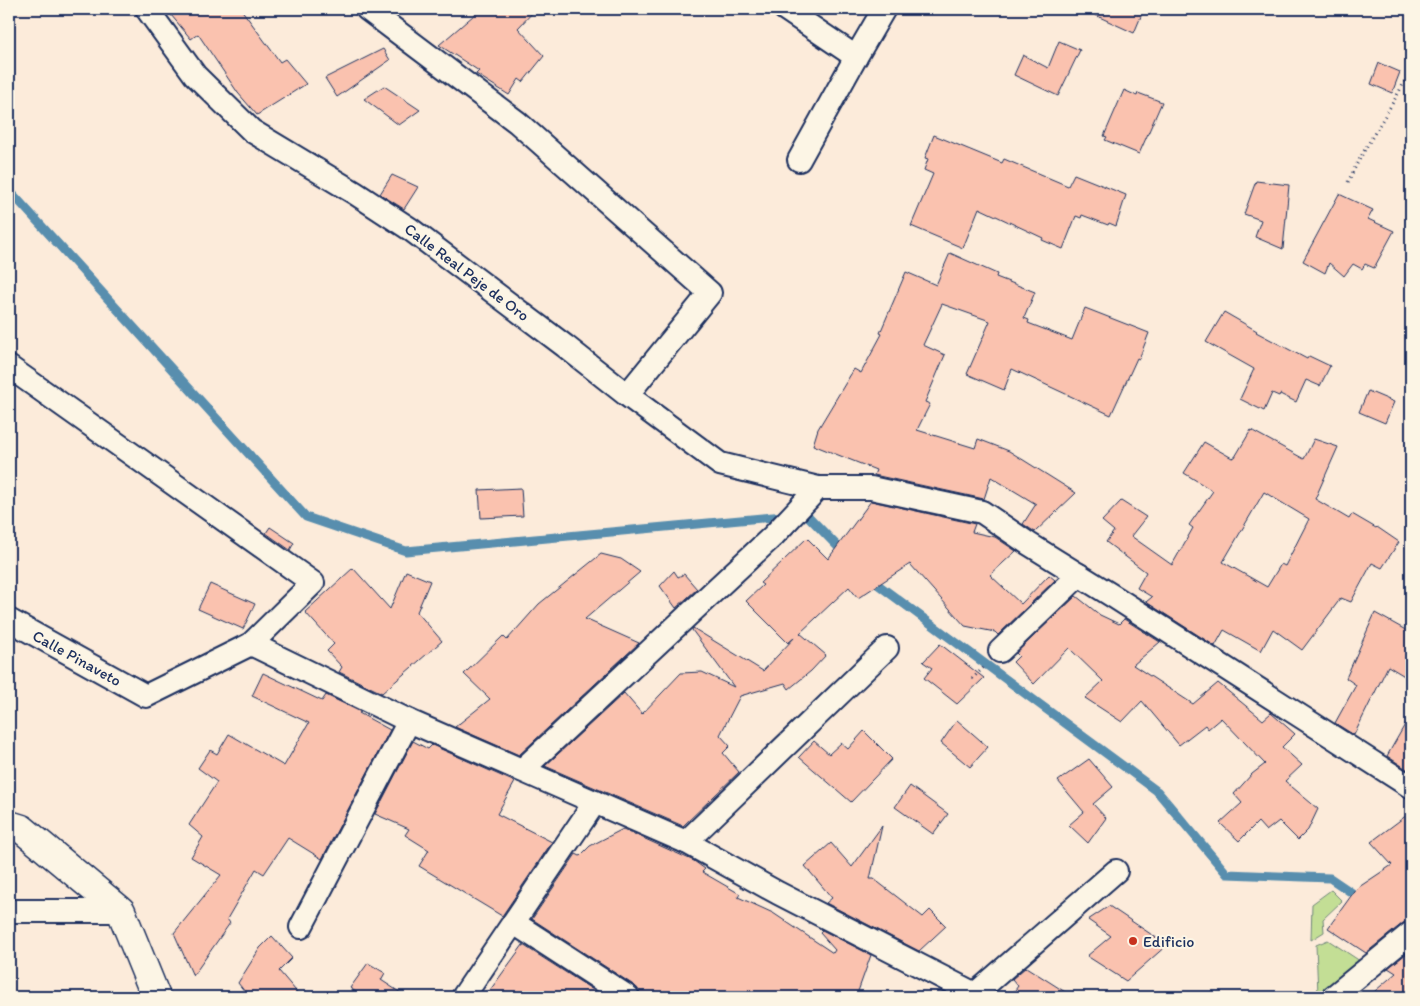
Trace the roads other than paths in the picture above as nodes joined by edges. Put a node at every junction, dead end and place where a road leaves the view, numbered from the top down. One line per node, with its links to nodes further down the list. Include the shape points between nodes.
1 (147, 9): 8 (street, Calle Real Peje de Oro, via 195,75 252,131 410,229)
2 (368, 9): 8 (street, via 516,122 710,293)
3 (785, 9): 5 (street)
4 (884, 9): 5 (street)
5 (856, 57): 6 (street)
6 (800, 160)
7 (9, 367): 12 (street, via 313,583)
8 (627, 395): 9 (street, Calle Real Peje de Oro, via 720,464)
9 (818, 488): 10 (street, Calle Real Peje de Oro, via 870,488 982,512); 16 (street, via 773,536)
10 (1079, 575): 14 (street); 17 (street, Calle Real Peje de Oro)
11 (9, 620): 12 (street, Calle Pinaveto, via 146,696)
12 (251, 644): 15 (street)
13 (887, 648): 20 (street)
14 (1000, 651)
15 (409, 721): 16 (street); 25 (street)
16 (522, 770): 18 (street)
17 (1411, 787)
18 (595, 802): 20 (street); 24 (street)
19 (9, 825): 23 (main road, via 22,829)
20 (686, 842): 27 (street)
21 (1116, 871): 27 (street)
22 (9, 911): 23 (street)
23 (122, 911): 28 (main road)
24 (514, 923): 29 (street); 30 (street)
25 (301, 927)
26 (1407, 936): 31 (street)
27 (978, 996)
28 (156, 997)
29 (462, 997)
30 (628, 997)
31 (1333, 997)

